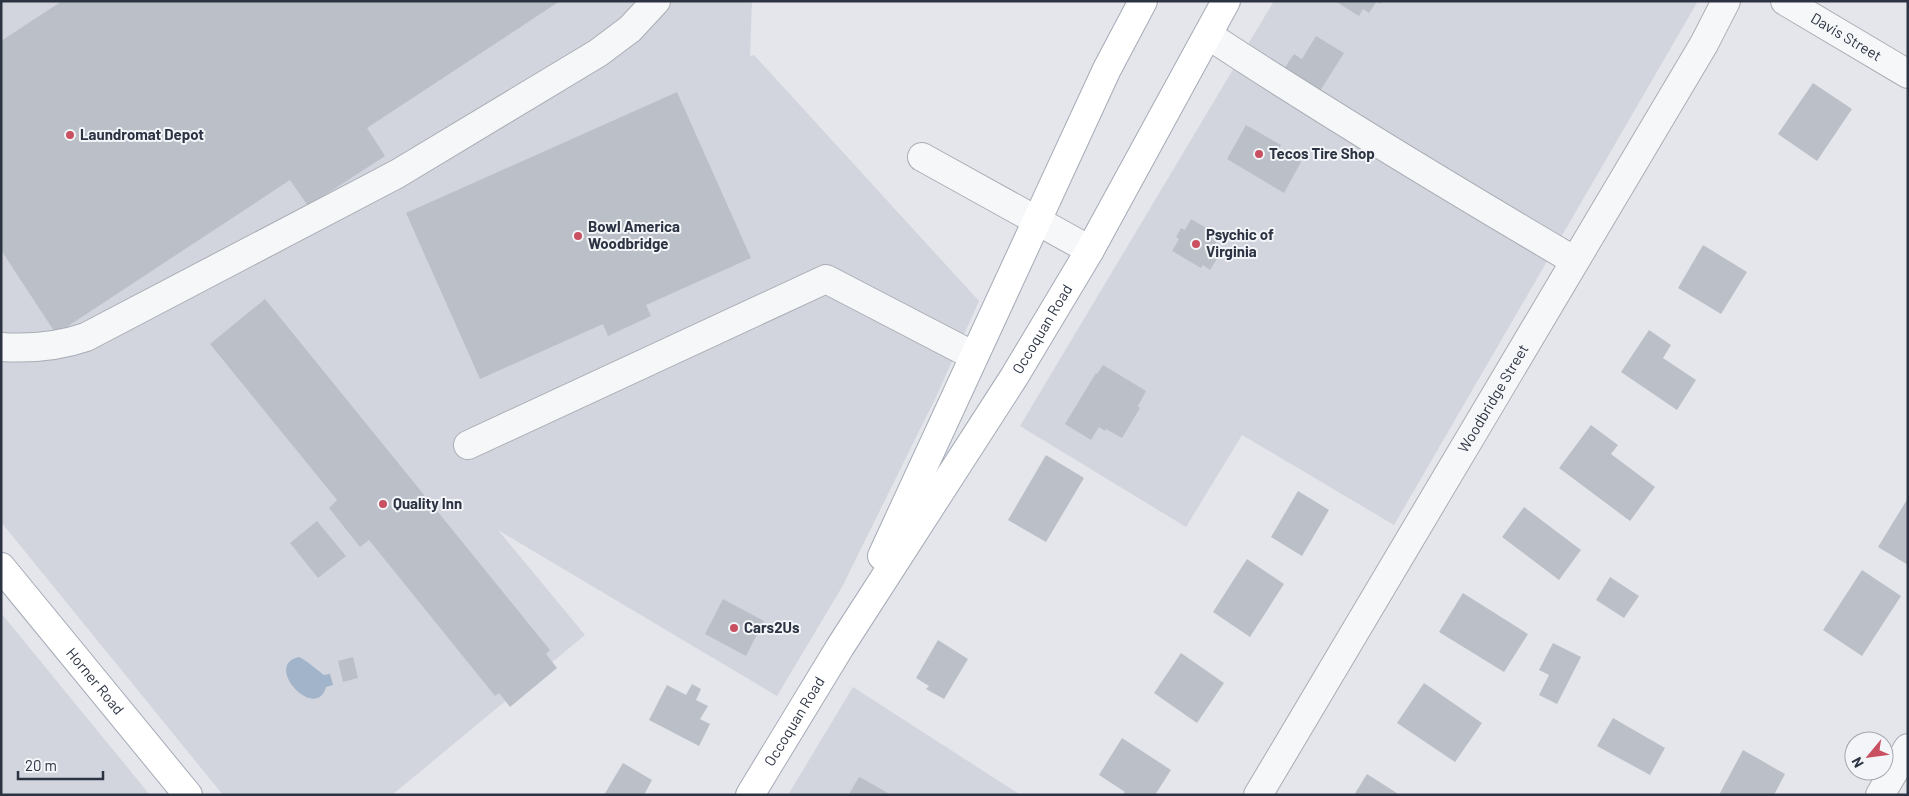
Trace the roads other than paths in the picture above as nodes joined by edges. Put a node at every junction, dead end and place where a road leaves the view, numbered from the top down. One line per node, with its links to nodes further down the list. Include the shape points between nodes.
1 (656, 1): 12 (street, via 630,29 598,54 371,188 86,337 51,347)
2 (1143, 1): 9 (main road, Occoquan Road, via 1107,69)
3 (1226, 1): 6 (main road, Occoquan Road)
4 (1726, 1): 11 (street, Woodbridge Street, via 1704,44)
5 (1785, 1): 7 (street, Davis Street)
6 (1208, 35): 10 (main road, Occoquan Road); 11 (street, via 1312,102)
7 (1908, 74)
8 (922, 157): 9 (street)
9 (1037, 220): 10 (street); 13 (main road, Occoquan Road)
10 (1090, 250): 16 (main road, Occoquan Road, via 1014,377)
11 (1575, 261): 20 (street, Woodbridge Street)
12 (1, 347)
13 (974, 356): 14 (street, via 826,279); 16 (main road, Occoquan Road)
14 (468, 446)
15 (1, 567): 18 (main road, Horner Road)
16 (840, 647): 19 (main road, Occoquan Road)
17 (1908, 748): 21 (street)
18 (188, 795)
19 (750, 795)
20 (1258, 795)
21 (1880, 795)

